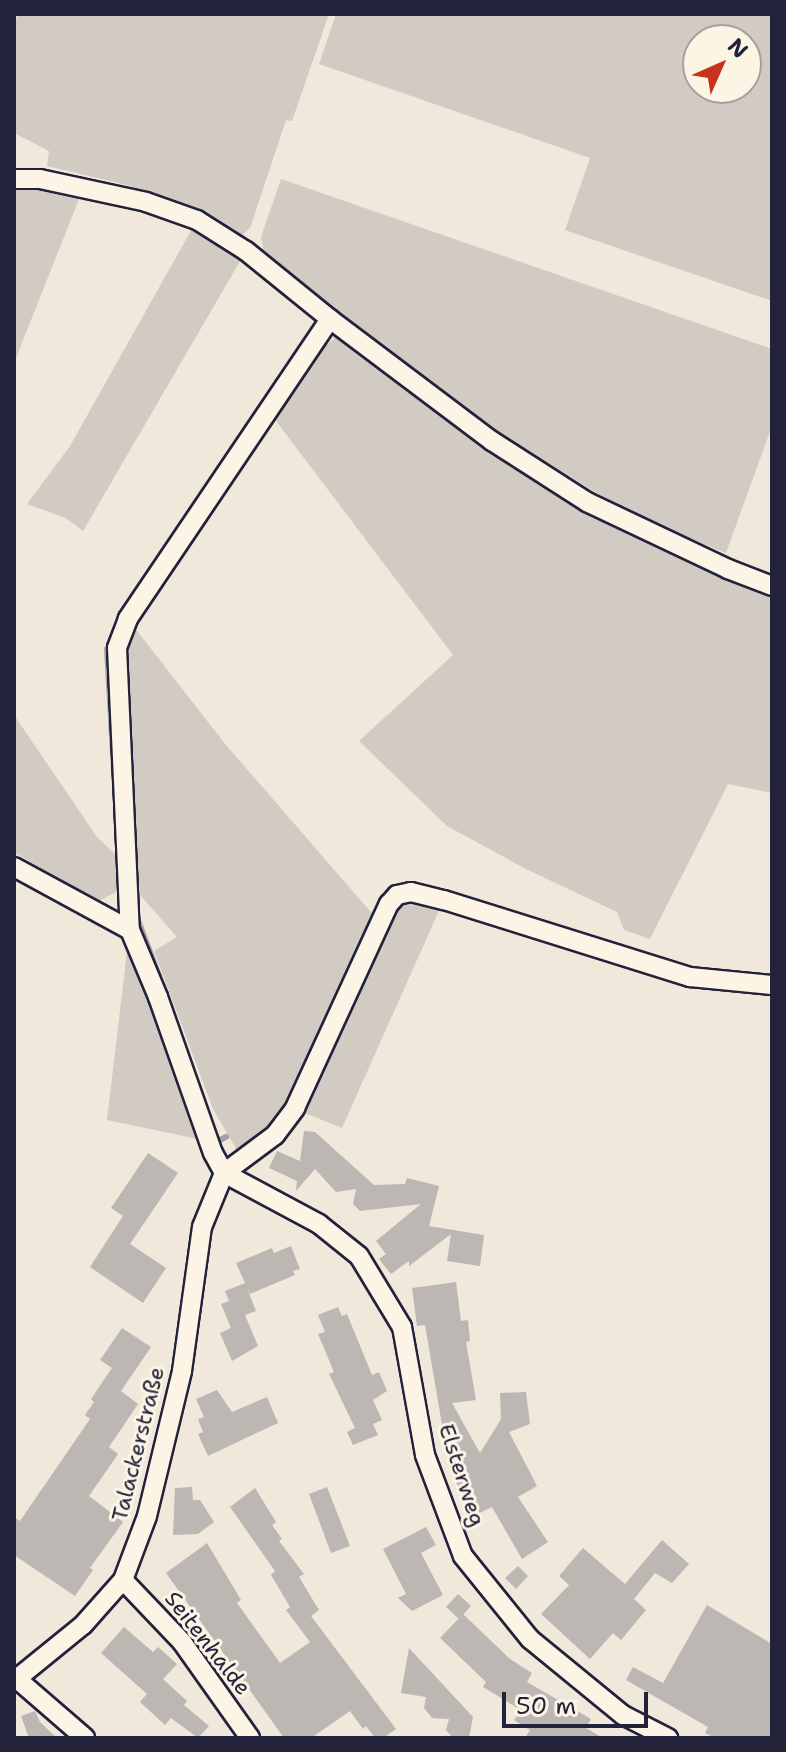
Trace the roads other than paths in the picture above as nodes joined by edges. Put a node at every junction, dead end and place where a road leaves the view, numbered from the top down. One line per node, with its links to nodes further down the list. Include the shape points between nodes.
1 (14, 179): 2 (street, via 40,179 146,202 197,220 246,251)
2 (330, 319): 3 (street, via 492,441 587,502); 5 (street, via 128,619 117,648)
3 (772, 586)
4 (14, 867): 5 (street)
5 (130, 930): 7 (street)
6 (772, 985): 7 (street, via 690,977 444,900 411,892 397,895 295,1108 275,1135)
7 (224, 1173): 8 (street, Talackerstraße, via 202,1227 182,1371 147,1516); 12 (street, Elsterweg, via 319,1224 359,1256 402,1327 425,1455 463,1556 530,1639 623,1715)
8 (123, 1580): 9 (street, Talackerstraße, via 83,1625); 11 (street, Seitenhalde, via 182,1642)
9 (16, 1680): 10 (street)
10 (85, 1738)
11 (250, 1738)
12 (668, 1738)

